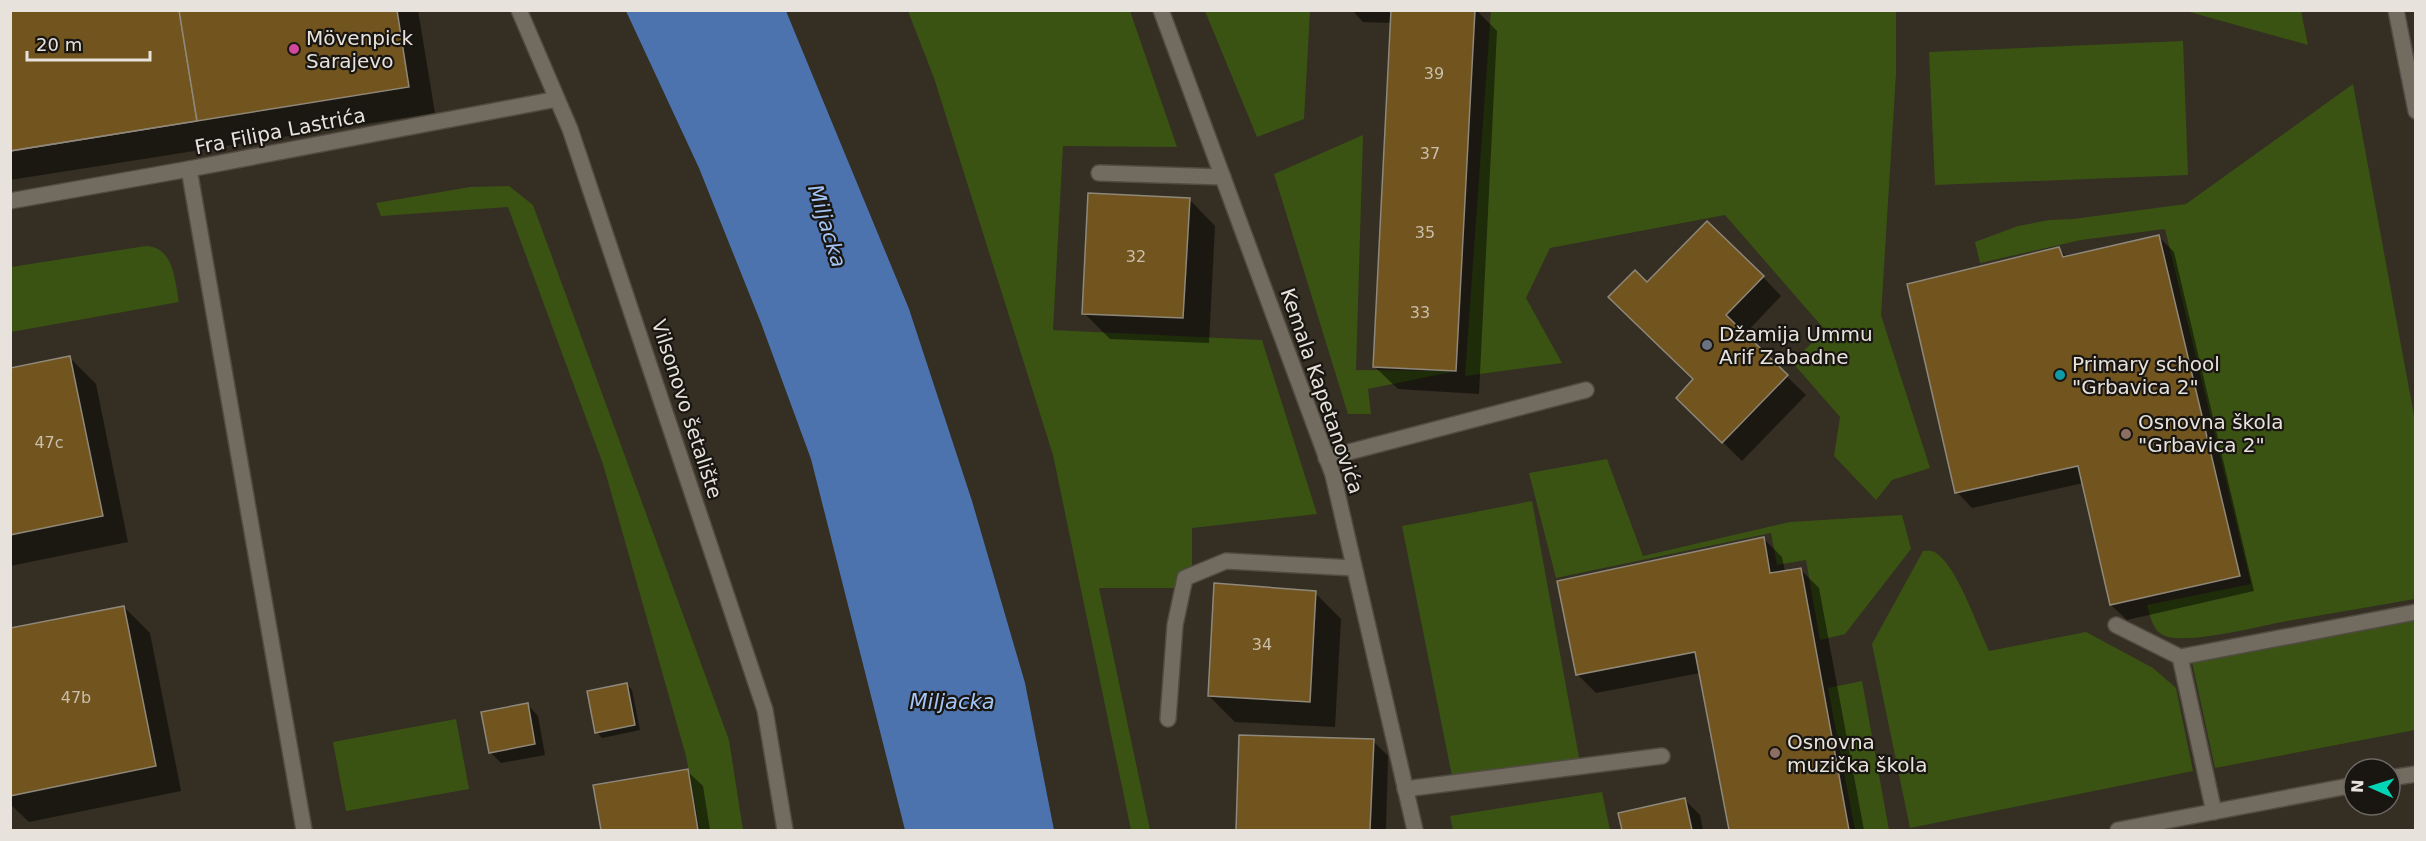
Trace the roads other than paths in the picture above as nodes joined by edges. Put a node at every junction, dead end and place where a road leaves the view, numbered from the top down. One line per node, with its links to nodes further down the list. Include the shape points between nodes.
1 (519, 10): 4 (street, Vilsonovo šetalište)
2 (1161, 10): 8 (street, Kemala Kapetanovića)
3 (2396, 10): 5 (street)
4 (557, 99): 6 (street, Fra Filipa Lastrića); 22 (street, Vilsonovo šetalište, via 581,160 765,710)
5 (2415, 111)
6 (189, 169): 9 (street, Fra Filipa Lastrića); 21 (street)
7 (1099, 173): 8 (street)
8 (1223, 177): 11 (street, Kemala Kapetanovića)
9 (10, 201)
10 (1586, 390): 11 (street)
11 (1326, 458): 12 (street, Kemala Kapetanovića)
12 (1354, 568): 16 (street, via 1226,561 1185,578 1175,625); 19 (street, Kemala Kapetanovića)
13 (2415, 612): 15 (street)
14 (2116, 625): 15 (street)
15 (2180, 657): 20 (street)
16 (1168, 719)
17 (1662, 756): 19 (street)
18 (2342, 787): 20 (street)
19 (1405, 789): 23 (street, Kemala Kapetanovića)
20 (2214, 812): 24 (street)
21 (304, 831)
22 (785, 831)
23 (1415, 831)
24 (2118, 831)

